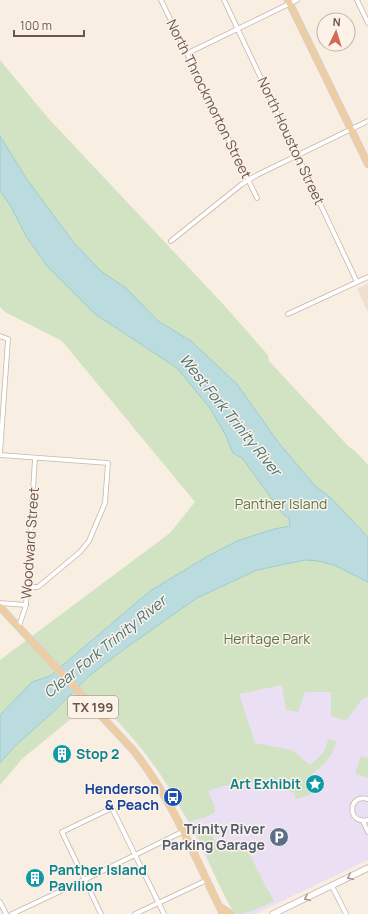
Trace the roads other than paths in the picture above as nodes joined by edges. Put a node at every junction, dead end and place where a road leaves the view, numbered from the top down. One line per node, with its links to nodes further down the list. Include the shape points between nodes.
1 (161, 0): 8 (street, North Throckmorton Street)
2 (224, 0): 7 (street, North Houston Street)
3 (297, 0): 5 (street)
4 (357, 0): 6 (street)
5 (289, 2): 7 (street); 10 (main road)
6 (368, 23)
7 (238, 29): 8 (street); 11 (street, North Houston Street)
8 (188, 53): 13 (street, North Throckmorton Street)
9 (368, 121): 10 (street)
10 (351, 129): 11 (street); 12 (main road)
11 (298, 156): 13 (street); 17 (street, North Houston Street)
12 (368, 164)
13 (249, 180): 14 (street, North Throckmorton Street); 15 (street)
14 (257, 198)
15 (171, 241)
16 (368, 277): 17 (street)
17 (357, 282): 18 (street)
18 (288, 314)
19 (0, 336): 20 (street, via 8,339)
20 (0, 455): 21 (street)
21 (35, 458): 22 (street, Woodward Street); 22 (street, via 108,463 105,503 89,541 80,552 38,587)
22 (27, 587): 24 (street, Woodward Street)
23 (0, 603): 24 (street)
24 (26, 605): 26 (street, Woodward Street)
25 (0, 607): 26 (main road, TX 199)
26 (19, 626): 30 (main road, TX 199, via 133,750 170,804)
27 (368, 799): 29 (street, via 360,798 352,807 355,818)
28 (368, 820): 29 (street)
29 (363, 821): 31 (street)
30 (184, 831): 32 (street); 35 (main road, TX 199)
31 (368, 832)
32 (135, 855): 34 (street); 34 (street, via 112,808 62,832); 38 (street)
33 (368, 868): 36 (main road, one-way to 36)
34 (84, 880): 42 (street); 43 (street)
35 (207, 880): 38 (street); 39 (main road, TX 199)
36 (332, 886): 40 (main road, one-way to 40); 49 (street)
37 (0, 902): 41 (street)
38 (159, 903): 44 (street); 45 (street)
39 (220, 907): 46 (main road, TX 199); 47 (main road)
40 (283, 912): 48 (main road)
41 (6, 914)
42 (12, 914)
43 (101, 914)
44 (135, 914)
45 (164, 914)
46 (223, 914)
47 (231, 914)
48 (273, 914)
49 (346, 914)

